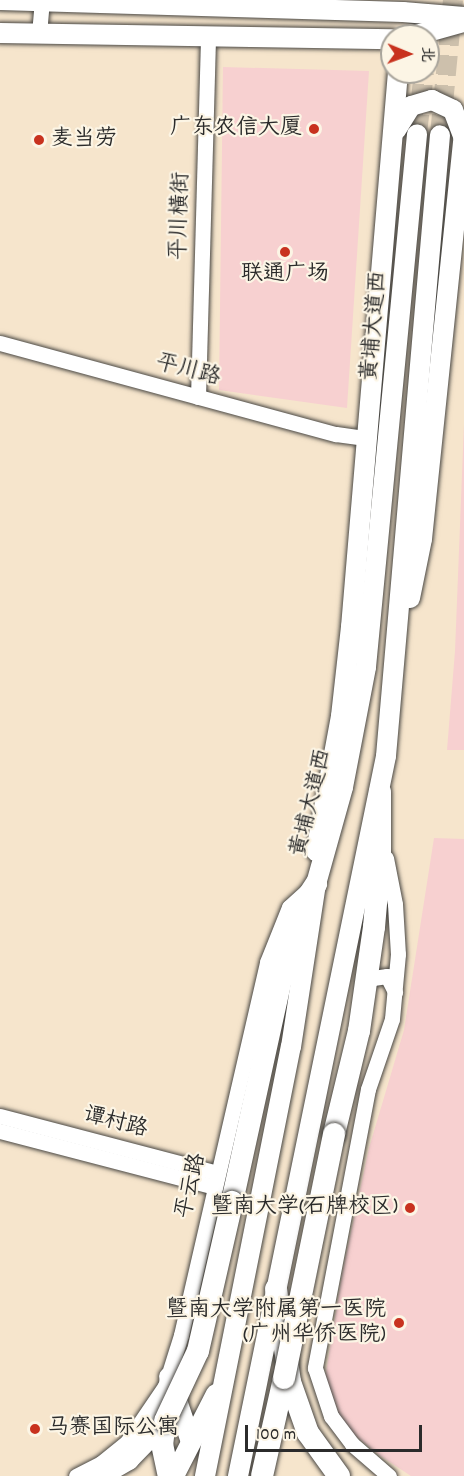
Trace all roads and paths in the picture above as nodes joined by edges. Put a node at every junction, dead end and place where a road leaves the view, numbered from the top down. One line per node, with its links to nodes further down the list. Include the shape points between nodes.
1 (0, 0): 2 (main road)
2 (42, 1): 3 (main road); 8 (street)
3 (404, 6): 4 (main road); 5 (main road)
4 (464, 20): 6 (main road)
5 (402, 24)
6 (440, 28)
7 (0, 33): 8 (main road)
8 (39, 34): 9 (main road)
9 (208, 37): 10 (main road); 19 (street, 平川横街)
10 (380, 39)
11 (397, 84): 15 (main road)
12 (417, 134): 24 (main road, 黄埔大道西, via 366,667 343,787)
13 (464, 134): 16 (main road)
14 (440, 135): 21 (main road, 黄埔大道西, via 410,457)
15 (393, 138): 16 (main road, via 411,106 432,100 453,110); 20 (main road)
16 (464, 138): 17 (main road)
17 (459, 236): 21 (main road, via 422,539)
18 (0, 343): 19 (street, 平川路)
19 (198, 396): 20 (street, 平川路, via 336,434)
20 (366, 438): 24 (main road, via 350,638 341,716 319,823)
21 (397, 656): 22 (main road, 黄埔大道西)
22 (380, 792): 23 (highway); 30 (main road, 黄埔大道西)
23 (381, 835): 25 (highway); 26 (street, via 395,904)
24 (316, 884): 29 (highway, via 301,915 282,974); 29 (street, 平云路, via 295,898 276,936 255,1004); 32 (main road, 黄埔大道西, via 291,1047)
25 (366, 983): 26 (street, via 387,976); 33 (highway, bridge)
26 (395, 992): 46 (street, via 392,1019 368,1089 315,1368 331,1416 352,1444)
27 (0, 1116): 29 (street, 谭村路)
28 (0, 1131): 29 (street, 谭村路)
29 (222, 1187): 31 (street, 平云路); 34 (highway, bridge, via 198,1351)
30 (276, 1289): 35 (main road, 黄埔大道西); 45 (highway, via 290,1382 308,1433)
31 (169, 1377): 36 (main road); 38 (street, 平云路, via 151,1411 127,1442 101,1463)
32 (224, 1378): 36 (main road); 41 (main road, 黄埔大道西)
33 (284, 1378): 43 (highway); 44 (highway)
34 (165, 1422): 37 (highway, via 128,1460); 39 (highway, via 162,1444)
35 (246, 1435): 42 (main road, 黄埔大道西); 43 (main road)
36 (190, 1439): 40 (main road)
37 (101, 1475)
38 (76, 1476)
39 (169, 1476)
40 (174, 1476)
41 (205, 1476)
42 (238, 1476)
43 (260, 1476)
44 (278, 1476)
45 (339, 1476)
46 (388, 1476)

